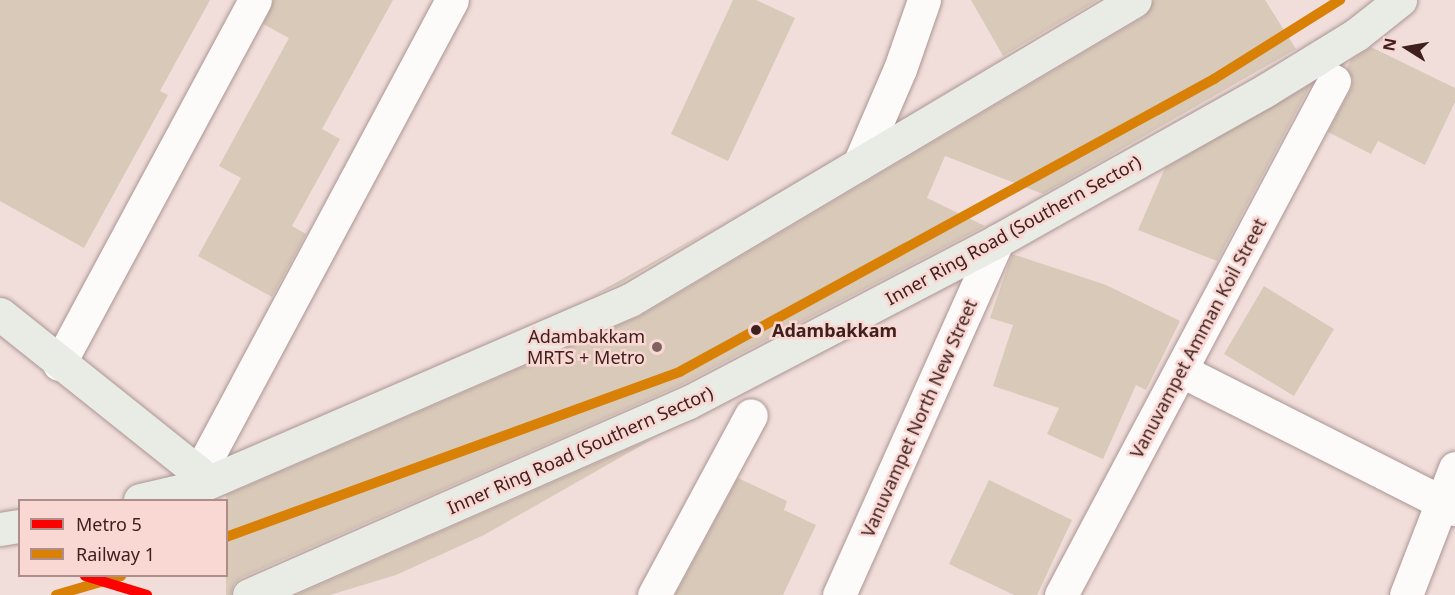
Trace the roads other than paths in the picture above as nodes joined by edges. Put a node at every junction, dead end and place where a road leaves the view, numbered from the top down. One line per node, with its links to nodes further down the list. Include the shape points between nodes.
1 (255, 0): 10 (street)
2 (452, 0): 14 (street)
3 (924, 0): 7 (street, via 900,69)
4 (1135, 0): 7 (main road)
5 (1400, 0): 8 (main road, Inner Ring Road (Southern Sector), via 1357,34 1266,90)
6 (1334, 81): 11 (street, Vanuvampet Amman Koil Street)
7 (859, 164): 14 (main road, via 630,300)
8 (997, 241): 19 (main road, Inner Ring Road (Southern Sector), via 689,402); 21 (street, Vanuvampet North New Street)
9 (0, 314): 10 (main road)
10 (59, 364): 14 (main road)
11 (1182, 371): 16 (street); 22 (street, Vanuvampet Amman Koil Street)
12 (751, 415): 20 (street)
13 (1455, 468): 16 (street)
14 (200, 480): 15 (main road)
15 (146, 499)
16 (1448, 507): 23 (street)
17 (18, 526): 18 (main road)
18 (0, 529)
19 (249, 595)
20 (654, 595)
21 (839, 595)
22 (1061, 595)
23 (1406, 595)

